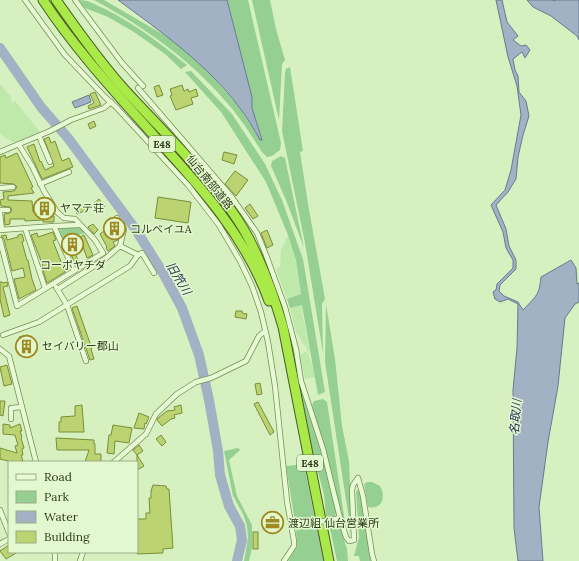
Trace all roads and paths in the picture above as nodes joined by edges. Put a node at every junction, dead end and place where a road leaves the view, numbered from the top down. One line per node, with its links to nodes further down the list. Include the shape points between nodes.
1 (25, 0): 7 (street, via 64,55)
2 (43, 0): 36 (highway, 仙台南部道路 / E48, via 93,68 209,198 240,240 268,296)
3 (56, 0): 36 (highway, 仙台南部道路 / E48, via 101,61 213,187 244,230 273,294)
4 (76, 0): 5 (street)
5 (142, 86)
6 (138, 88): 42 (street, via 231,196 257,233 285,307 301,381 323,449)
7 (111, 102): 8 (street, via 104,108); 32 (street, via 188,185 218,225 252,286)
8 (39, 136): 9 (street); 11 (street)
9 (19, 145): 10 (street); 13 (street)
10 (0, 152)
11 (50, 162)
12 (69, 172): 13 (street, via 58,173)
13 (40, 184): 20 (street, via 57,212 64,218 75,219)
14 (13, 187): 15 (street)
15 (0, 188)
16 (8, 210): 17 (street)
17 (0, 211): 22 (street)
18 (117, 218): 24 (street, via 124,229)
19 (54, 226): 20 (street); 21 (street); 26 (street)
20 (80, 226): 26 (street, via 95,240 103,253)
21 (25, 228): 22 (street); 29 (street)
22 (1, 230)
23 (0, 240): 29 (street, via 16,306)
24 (122, 246): 25 (street); 30 (street)
25 (137, 255): 27 (street, via 142,253); 31 (street, via 130,266)
26 (74, 271): 28 (street)
27 (154, 273)
28 (54, 284): 29 (street); 30 (street)
29 (45, 288)
30 (58, 290): 31 (street)
31 (66, 304): 33 (street, via 39,322); 35 (street)
32 (265, 331): 40 (street, via 259,336 246,361 211,378 196,382 177,394 156,414 146,434); 43 (street, via 275,386 286,501)
33 (4, 335)
34 (0, 349): 37 (street, via 9,356)
35 (86, 361)
36 (291, 365): 46 (highway, 仙台南部道路 / E48)
37 (22, 407): 38 (street, via 11,408); 39 (street)
38 (11, 419)
39 (36, 461)
40 (115, 461)
41 (0, 510): 44 (street)
42 (338, 518): 43 (street, bridge); 47 (street, via 346,537 354,540 352,490 358,478)
43 (293, 527): 45 (street, via 294,546)
44 (8, 530)
45 (284, 561)
46 (329, 561)
47 (374, 561)

